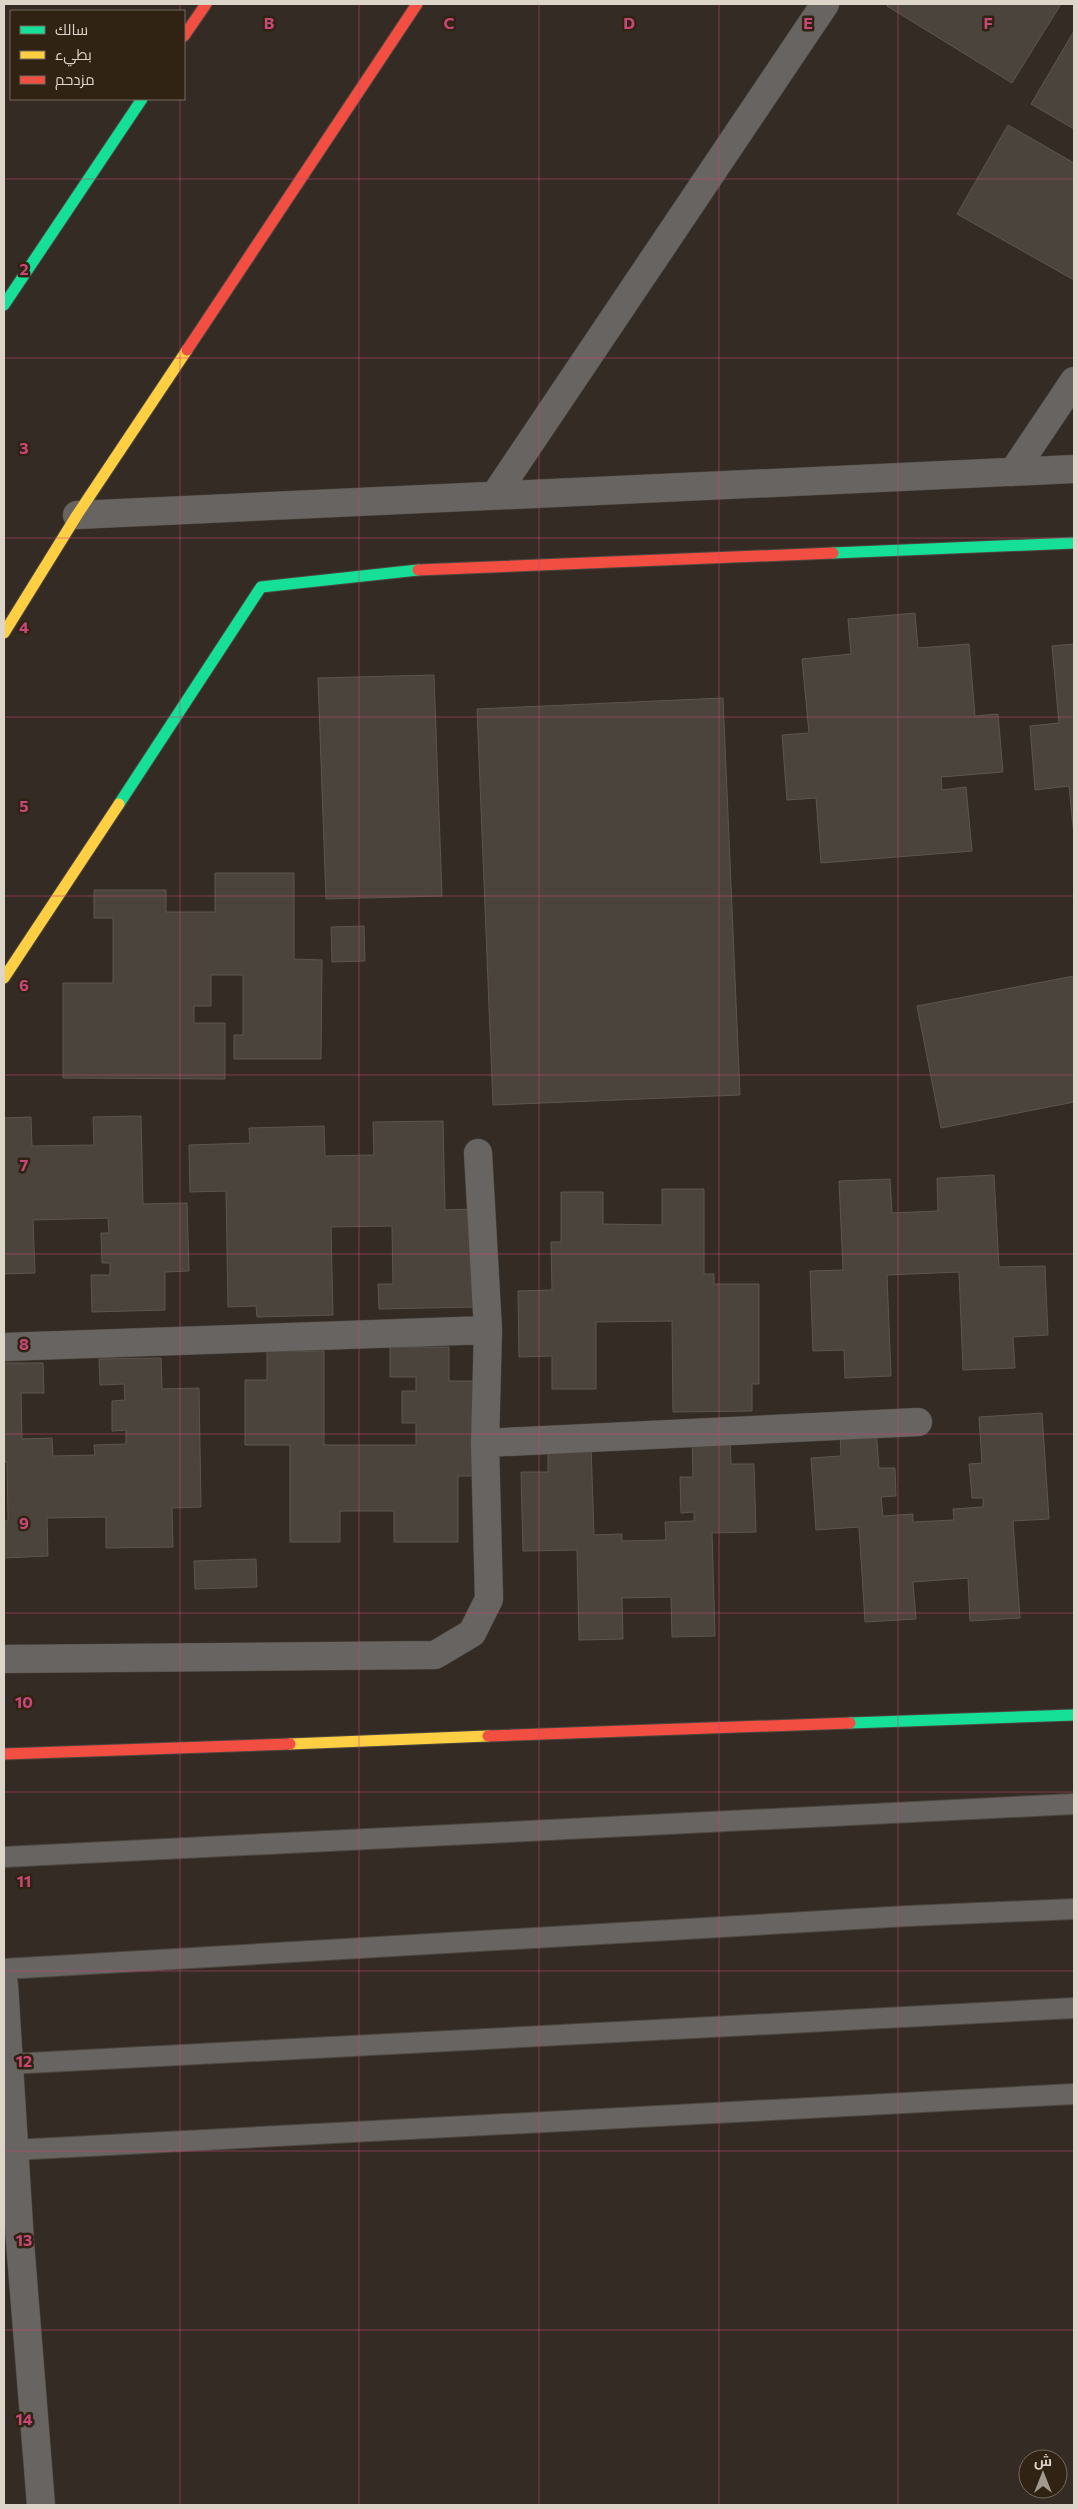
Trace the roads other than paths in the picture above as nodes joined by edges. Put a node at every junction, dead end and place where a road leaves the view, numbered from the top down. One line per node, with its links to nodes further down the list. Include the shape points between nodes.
1 (206, 4): 4 (street)
2 (417, 4): 11 (street)
3 (825, 4): 10 (street)
4 (185, 35)
5 (141, 100): 6 (street)
6 (4, 305)
7 (1074, 381): 9 (street)
8 (1074, 469): 9 (street)
9 (1013, 472): 10 (street)
10 (495, 495): 11 (street)
11 (77, 515): 13 (street)
12 (1074, 542): 14 (street, via 406,571 261,587)
13 (4, 633)
14 (4, 978)
15 (478, 1153): 16 (street)
16 (488, 1330): 17 (street); 19 (street)
17 (4, 1347)
18 (918, 1422): 19 (street)
19 (486, 1443): 20 (street, via 489,1599 472,1633 435,1655)
20 (4, 1659)
21 (1074, 1715): 22 (street)
22 (4, 1754)
23 (1074, 1804): 24 (lane)
24 (4, 1857)
25 (1074, 1909): 26 (lane)
26 (4, 1969)
27 (4, 1984): 29 (street)
28 (1074, 2008): 29 (lane)
29 (9, 2064): 31 (street)
30 (1074, 2094): 31 (lane)
31 (14, 2150): 32 (street)
32 (12, 2243): 33 (street)
33 (41, 2505)

